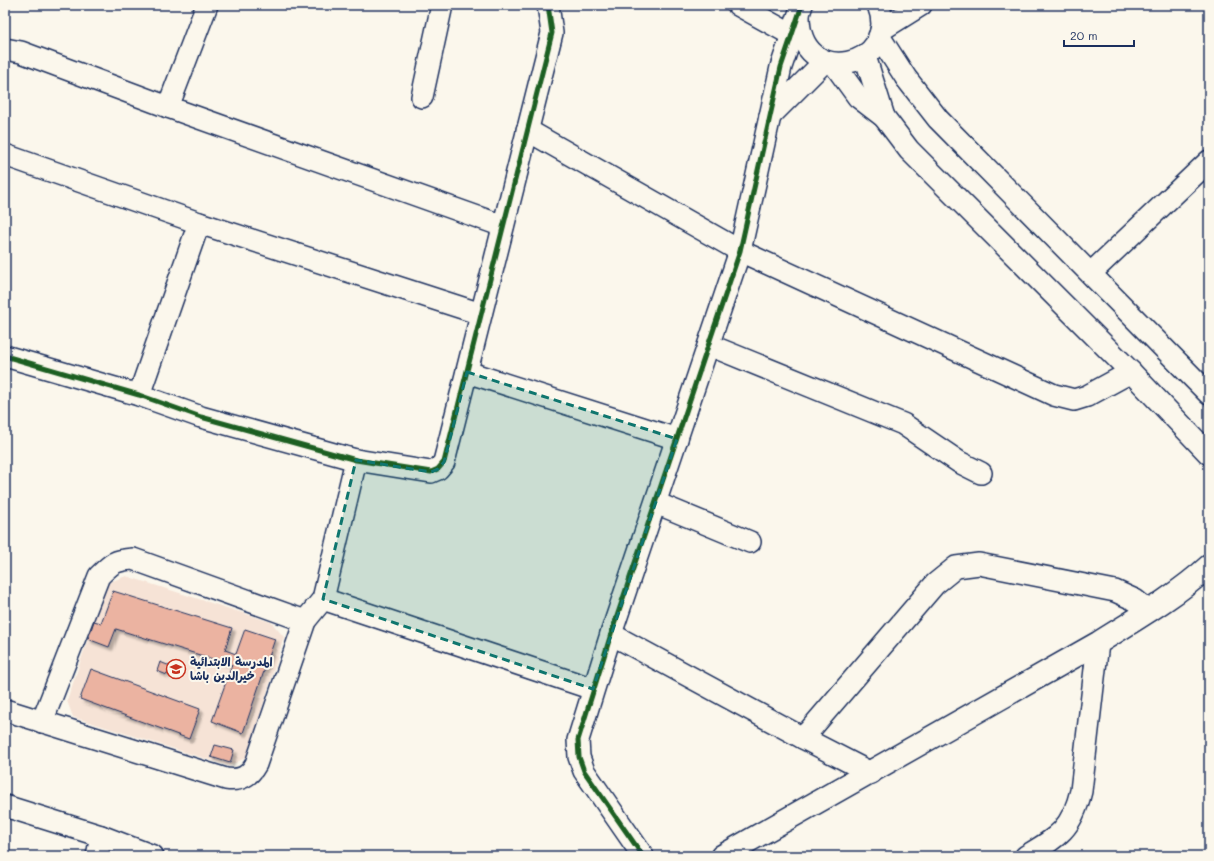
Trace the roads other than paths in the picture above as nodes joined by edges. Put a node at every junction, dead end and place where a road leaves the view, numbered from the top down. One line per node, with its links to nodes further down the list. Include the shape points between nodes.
1 (207, 5): 14 (street)
2 (442, 5): 13 (street)
3 (548, 5): 17 (street, via 552,33)
4 (738, 5): 9 (street)
5 (878, 5): 8 (street, via 881,13)
6 (921, 5): 8 (street)
7 (800, 10): 9 (street); 12 (street, via 799,30 804,43 812,54)
8 (880, 33): 11 (street, via 874,47); 23 (street, via 906,78 933,114)
9 (792, 35): 15 (street, via 781,67)
10 (5, 49): 14 (street, via 21,52)
11 (865, 56): 12 (street, via 850,63); 16 (street)
12 (829, 63): 15 (street); 16 (street, via 858,98)
13 (422, 97)
14 (168, 107): 21 (street)
15 (770, 116): 22 (street)
16 (884, 117): 28 (street, via 909,150)
17 (527, 130): 21 (street); 22 (street)
18 (5, 155): 20 (street)
19 (1209, 161): 23 (street)
20 (199, 223): 24 (street); 30 (street)
21 (503, 226): 24 (street)
22 (740, 251): 25 (street); 28 (street, via 1054,395 1074,400 1087,396)
23 (1091, 274): 29 (street)
24 (481, 314): 27 (street)
25 (709, 345): 31 (street); 34 (street, via 903,424)
26 (5, 356): 30 (street)
27 (467, 372): 31 (street); 33 (street, via 444,462 438,469 431,472)
28 (1131, 372): 32 (street)
29 (1209, 394)
30 (139, 395): 33 (street, via 201,417)
31 (677, 439): 35 (street)
32 (1209, 454)
33 (356, 460): 38 (street)
34 (981, 474)
35 (656, 503): 36 (street); 41 (street)
36 (750, 542)
37 (1209, 566): 39 (street)
38 (323, 599): 40 (street); 43 (street)
39 (1149, 611): 42 (street); 46 (street, via 1135,600 1115,591 979,564 956,567 930,589)
40 (305, 621): 45 (street, via 133,559 111,563 99,576); 45 (street, via 256,764 247,776 241,779 226,779)
41 (611, 634): 43 (street); 46 (street)
42 (1098, 643): 47 (street); 53 (street, via 1081,791 1076,810 1067,827)
43 (593, 689): 51 (street, via 578,740 579,757 584,771)
44 (5, 710): 45 (street)
45 (42, 722)
46 (802, 738): 47 (street)
47 (871, 773): 52 (street)
48 (5, 806): 49 (street)
49 (99, 846): 50 (street)
50 (153, 856)
51 (643, 856)
52 (722, 856)
53 (1026, 856)

